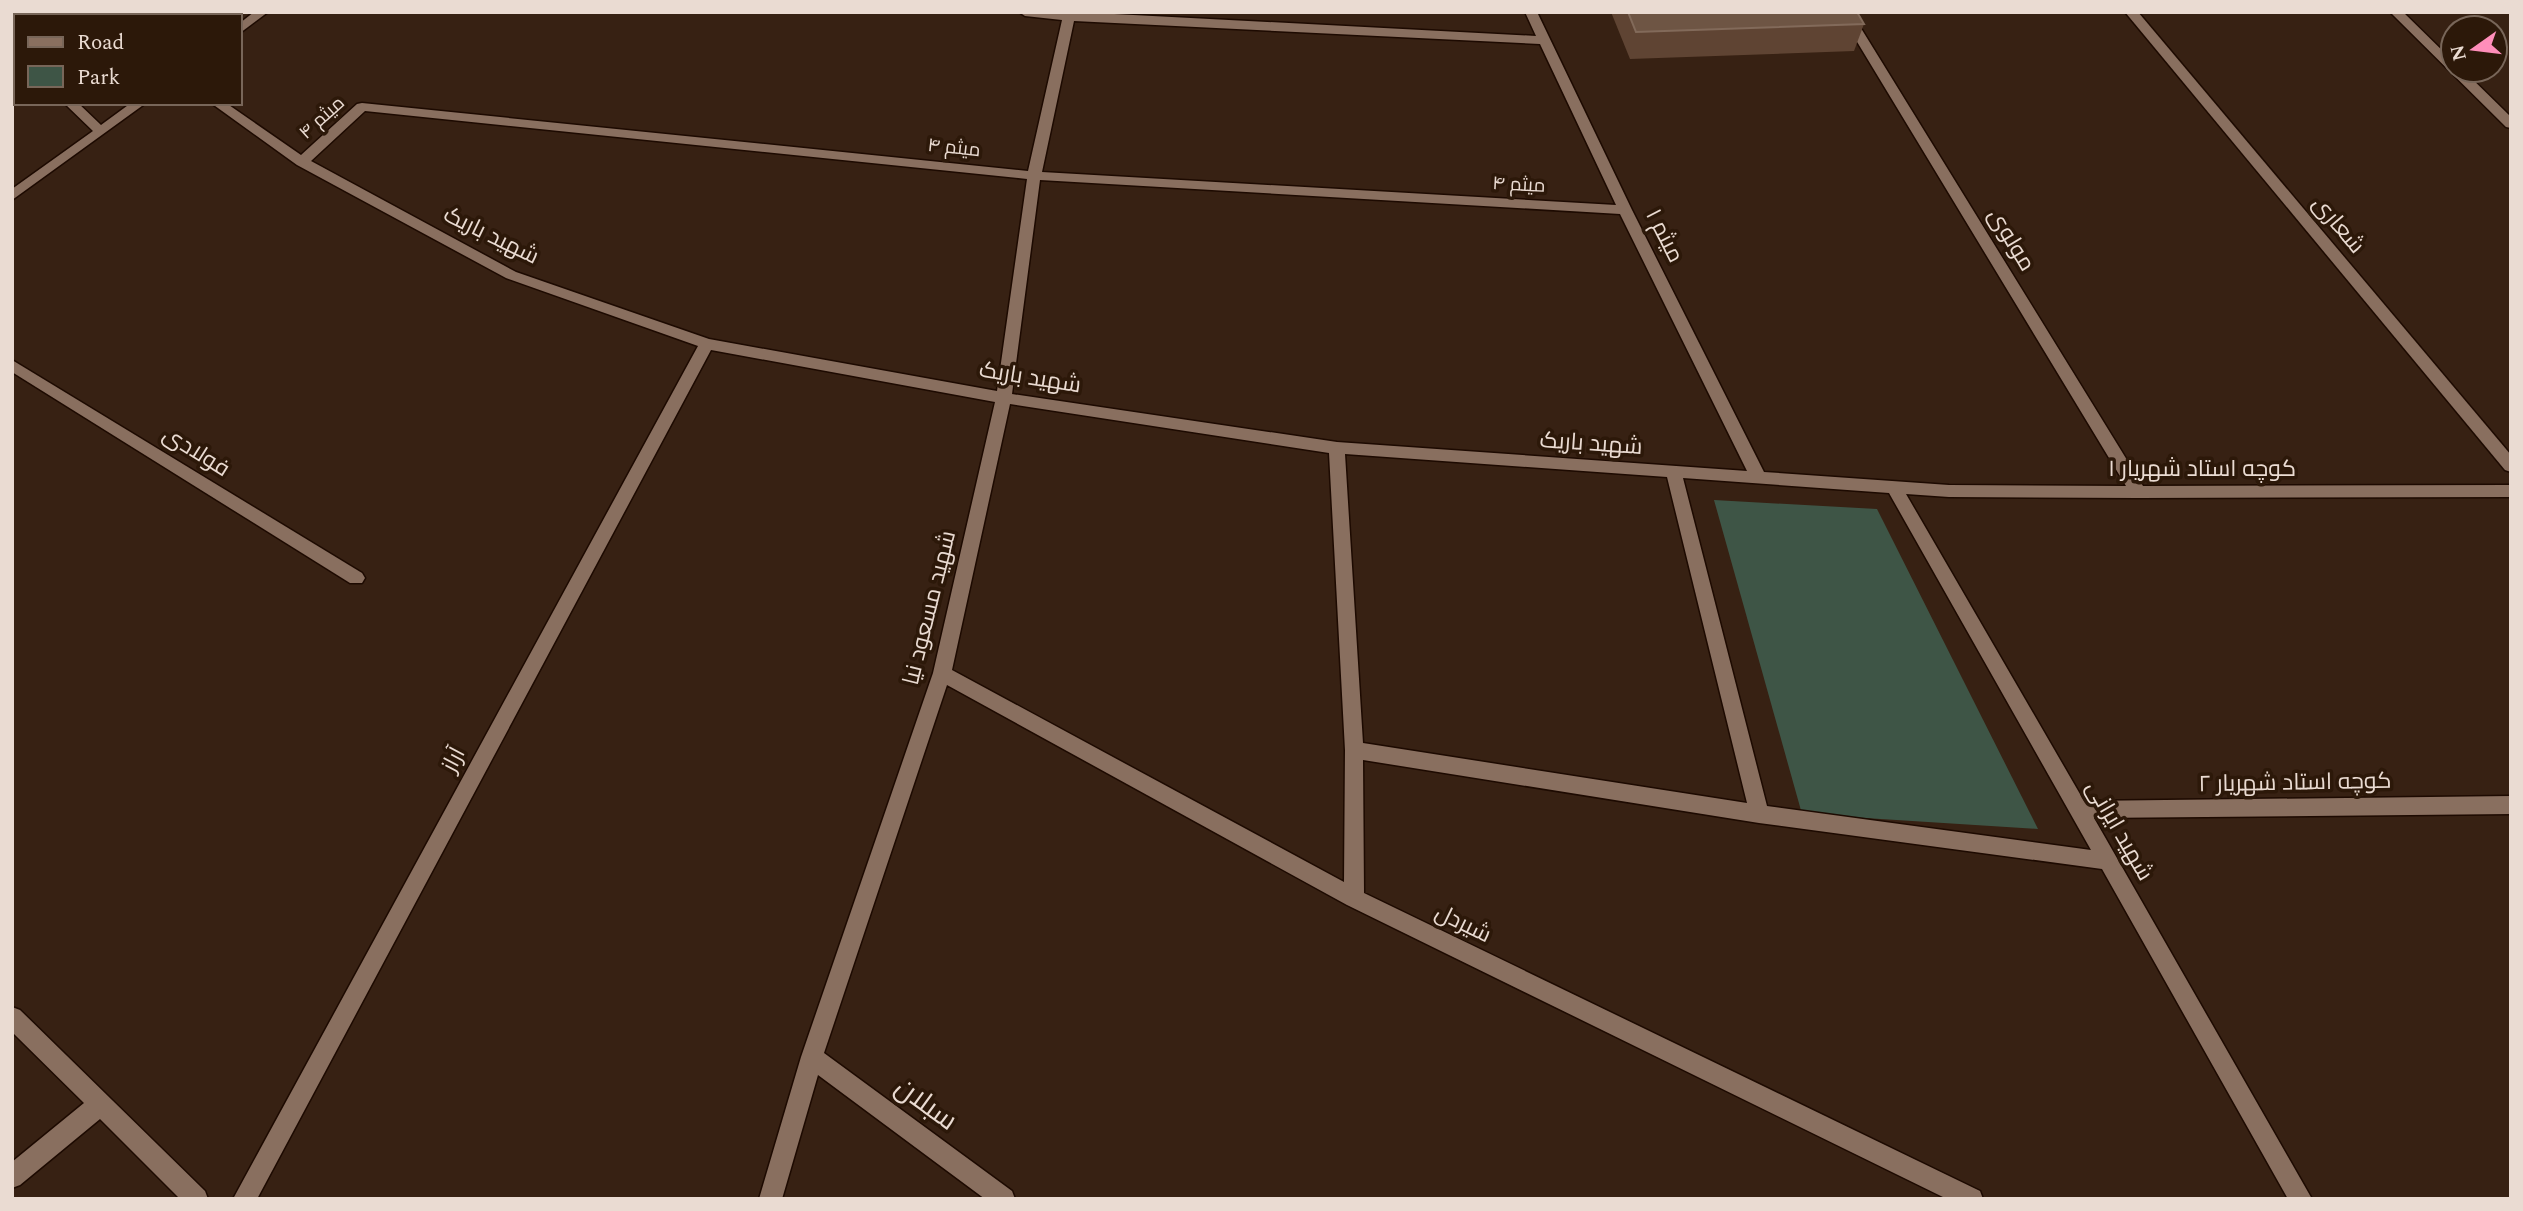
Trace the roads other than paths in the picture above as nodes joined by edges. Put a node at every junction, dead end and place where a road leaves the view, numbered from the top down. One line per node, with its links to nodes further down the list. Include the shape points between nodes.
1 (262, 12): 8 (street)
2 (1025, 12): 7 (street)
3 (1531, 12): 9 (street, میثم ۱)
4 (1845, 12): 30 (street, مولوی)
5 (2131, 12): 25 (street, شعاری)
6 (2396, 12): 10 (street)
7 (1070, 15): 9 (street); 18 (street, شهید مسعود نیا)
8 (242, 27)
9 (1543, 40): 20 (street, میثم ۱)
10 (2439, 54)
11 (2470, 84): 15 (street)
12 (72, 105): 16 (street)
13 (137, 105): 16 (street)
14 (220, 105): 17 (street, شهید باریک)
15 (2511, 124)
16 (100, 131): 19 (street)
17 (302, 162): 18 (street, میثم ۴, via 362,107); 21 (street, شهید باریک, via 511,275)
18 (1034, 176): 20 (street, میثم ۴); 23 (street, شهید مسعود نیا)
19 (12, 196)
20 (1625, 210): 27 (street, میثم ۱)
21 (707, 344): 23 (street, شهید باریک); 44 (street, آراز)
22 (12, 365): 31 (street, فولادی)
23 (1004, 398): 24 (street, شهید باریک); 32 (street, شهید مسعود نیا)
24 (1337, 448): 26 (street, شهید باریک); 33 (street)
25 (2511, 466)
26 (1674, 473): 27 (street, شهید باریک); 36 (street)
27 (1759, 479): 28 (street, شهید باریک)
28 (1894, 487): 30 (street, کوچه استاد شهریار ۱); 35 (street, شهید ایرانی)
29 (2511, 491): 30 (street, کوچه استاد شهریار ۱)
30 (2138, 492)
31 (355, 578)
32 (942, 673): 38 (street, شیردل); 40 (street, شهید مسعود نیا)
33 (1354, 750): 36 (street); 38 (street)
34 (2511, 805): 35 (street, کوچه استاد شهریار ۲)
35 (2079, 810): 37 (street, شهید ایرانی)
36 (1759, 814): 37 (street)
37 (2108, 861): 48 (street, شهید ایرانی)
38 (1354, 898): 47 (street, شیردل)
39 (12, 1017): 41 (street)
40 (812, 1057): 45 (street, شهید مسعود نیا); 46 (street, سبلان)
41 (99, 1105): 42 (street); 43 (street)
42 (12, 1177)
43 (197, 1199)
44 (244, 1199)
45 (770, 1199)
46 (1004, 1199)
47 (1972, 1199)
48 (2301, 1199)

